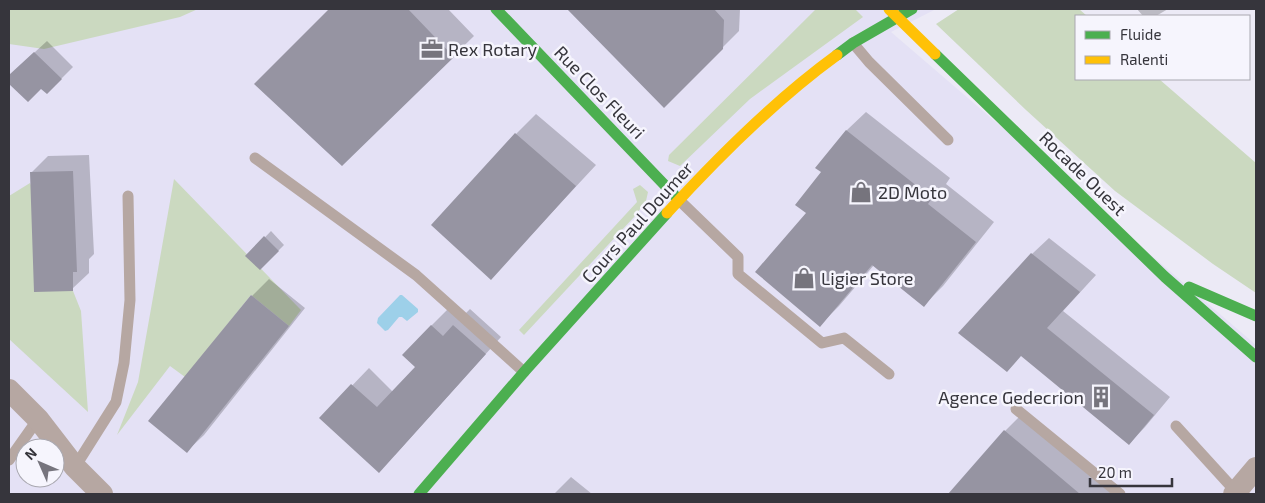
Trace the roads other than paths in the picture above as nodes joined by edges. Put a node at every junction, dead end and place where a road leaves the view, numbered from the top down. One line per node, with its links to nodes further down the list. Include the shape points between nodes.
1 (496, 9): 8 (street, Rue Clos Fleuri)
2 (889, 9): 9 (street, Rocade Ouest, bridge)
3 (912, 9): 4 (street, Cours Paul Doumer)
4 (853, 43): 5 (lane); 8 (street, Cours Paul Doumer, via 804,79 764,115)
5 (948, 140)
6 (255, 158): 12 (lane, via 416,275)
7 (128, 196): 19 (lane, via 130,300 124,363 116,402)
8 (679, 200): 12 (street, Cours Paul Doumer); 13 (lane, via 738,257 738,274 822,343 844,338)
9 (1165, 277): 10 (street); 11 (street, Rocade Ouest)
10 (1256, 316)
11 (1256, 357)
12 (524, 372): 22 (street, Cours Paul Doumer)
13 (889, 374)
14 (9, 390): 16 (street)
15 (1016, 409): 23 (lane)
16 (38, 419): 18 (lane); 19 (street)
17 (1176, 426): 24 (lane)
18 (9, 460)
19 (75, 467): 21 (street)
20 (1256, 468): 24 (street)
21 (102, 494)
22 (419, 494)
23 (1120, 494)
24 (1236, 494)

